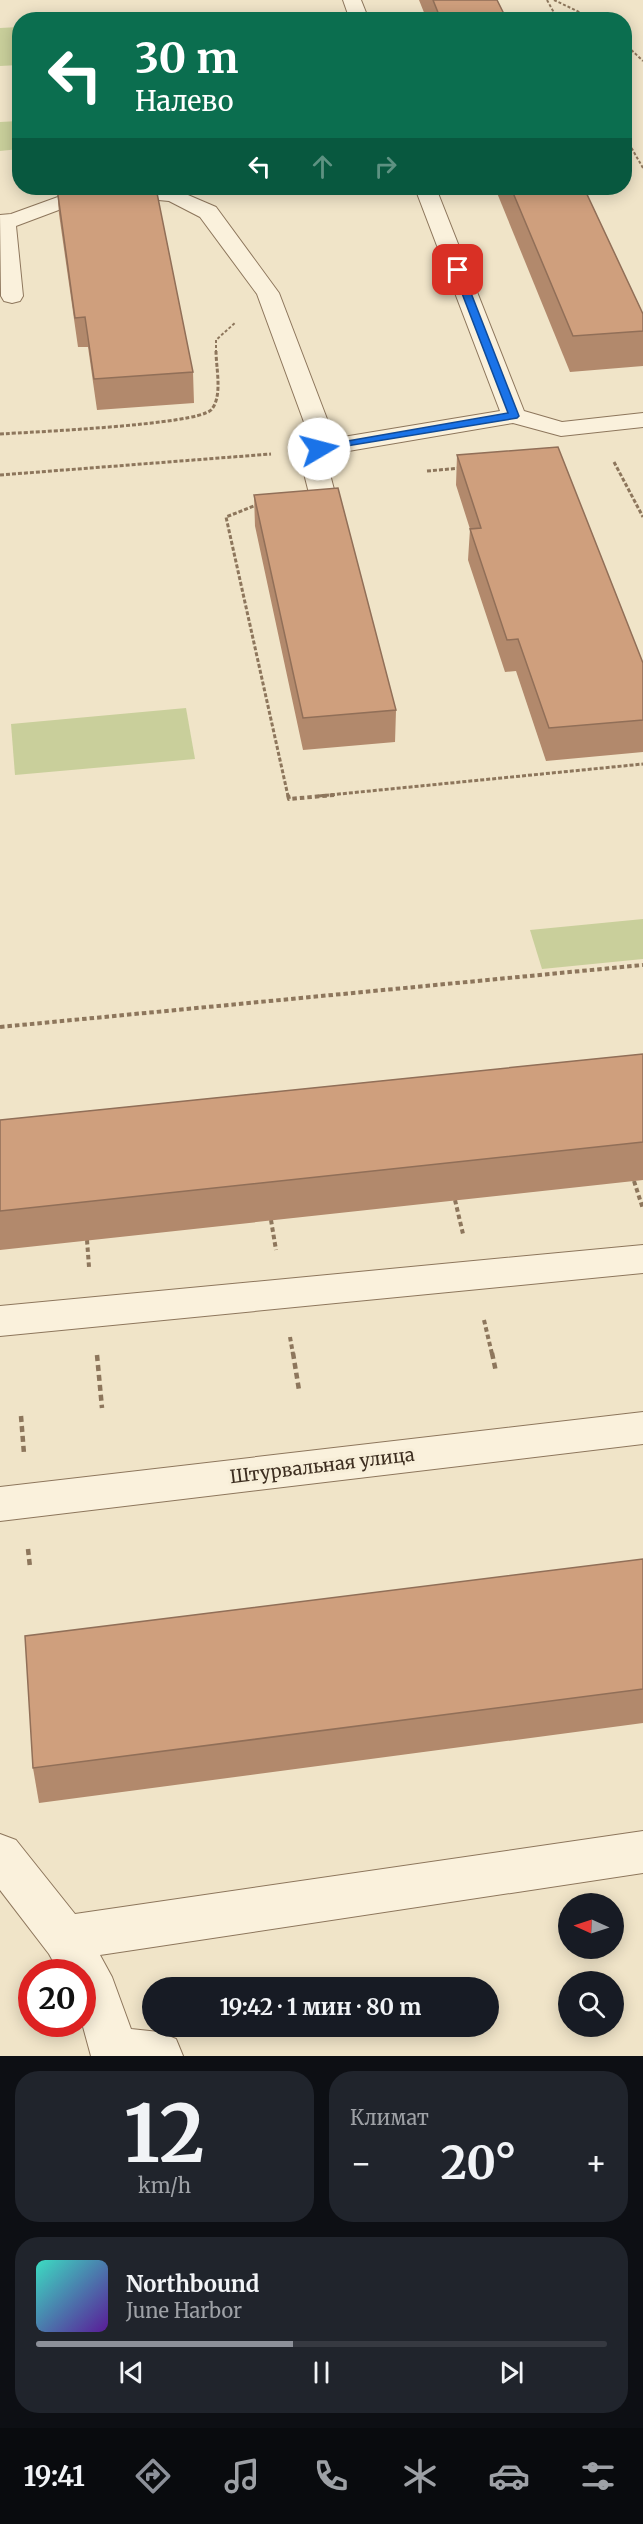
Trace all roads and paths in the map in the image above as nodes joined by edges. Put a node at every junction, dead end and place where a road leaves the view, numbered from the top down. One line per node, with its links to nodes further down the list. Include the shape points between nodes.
1 (554, 0): 2 (path)
2 (579, 12)
3 (632, 51): 4 (path)
4 (643, 61)
5 (632, 149): 6 (path)
6 (643, 168)
7 (122, 195): 10 (street, via 69,199)
8 (174, 195): 11 (street, via 208,212)
9 (428, 195): 13 (street)
10 (2, 222): 12 (street)
11 (268, 293): 15 (path, via 216,340 217,400 209,412 179,420); 16 (street, via 320,433)
12 (12, 296)
13 (514, 416): 14 (street, via 561,429); 16 (street)
14 (643, 420)
15 (0, 434)
16 (321, 449): 20 (path); 21 (street)
17 (610, 454): 22 (path)
18 (470, 467): 19 (path)
19 (424, 471)
20 (0, 475)
21 (322, 491): 23 (path, via 226,517 289,798)
22 (643, 517)
23 (643, 764)
24 (643, 965): 25 (path)
25 (0, 1027)
26 (634, 1181): 27 (path)
27 (643, 1209)
28 (643, 1259): 29 (street)
29 (473, 1276): 30 (street); 33 (path)
30 (283, 1294): 31 (street); 34 (path)
31 (93, 1312): 32 (street); 35 (path)
32 (0, 1321)
33 (496, 1372)
34 (299, 1390)
35 (102, 1408)
36 (21, 1416): 38 (path)
37 (643, 1428): 39 (street, Штурвальная улица)
38 (24, 1458)
39 (0, 1503)
40 (643, 1852): 42 (street)
41 (0, 1855): 42 (street)
42 (65, 1938): 43 (street)
43 (130, 2054)

